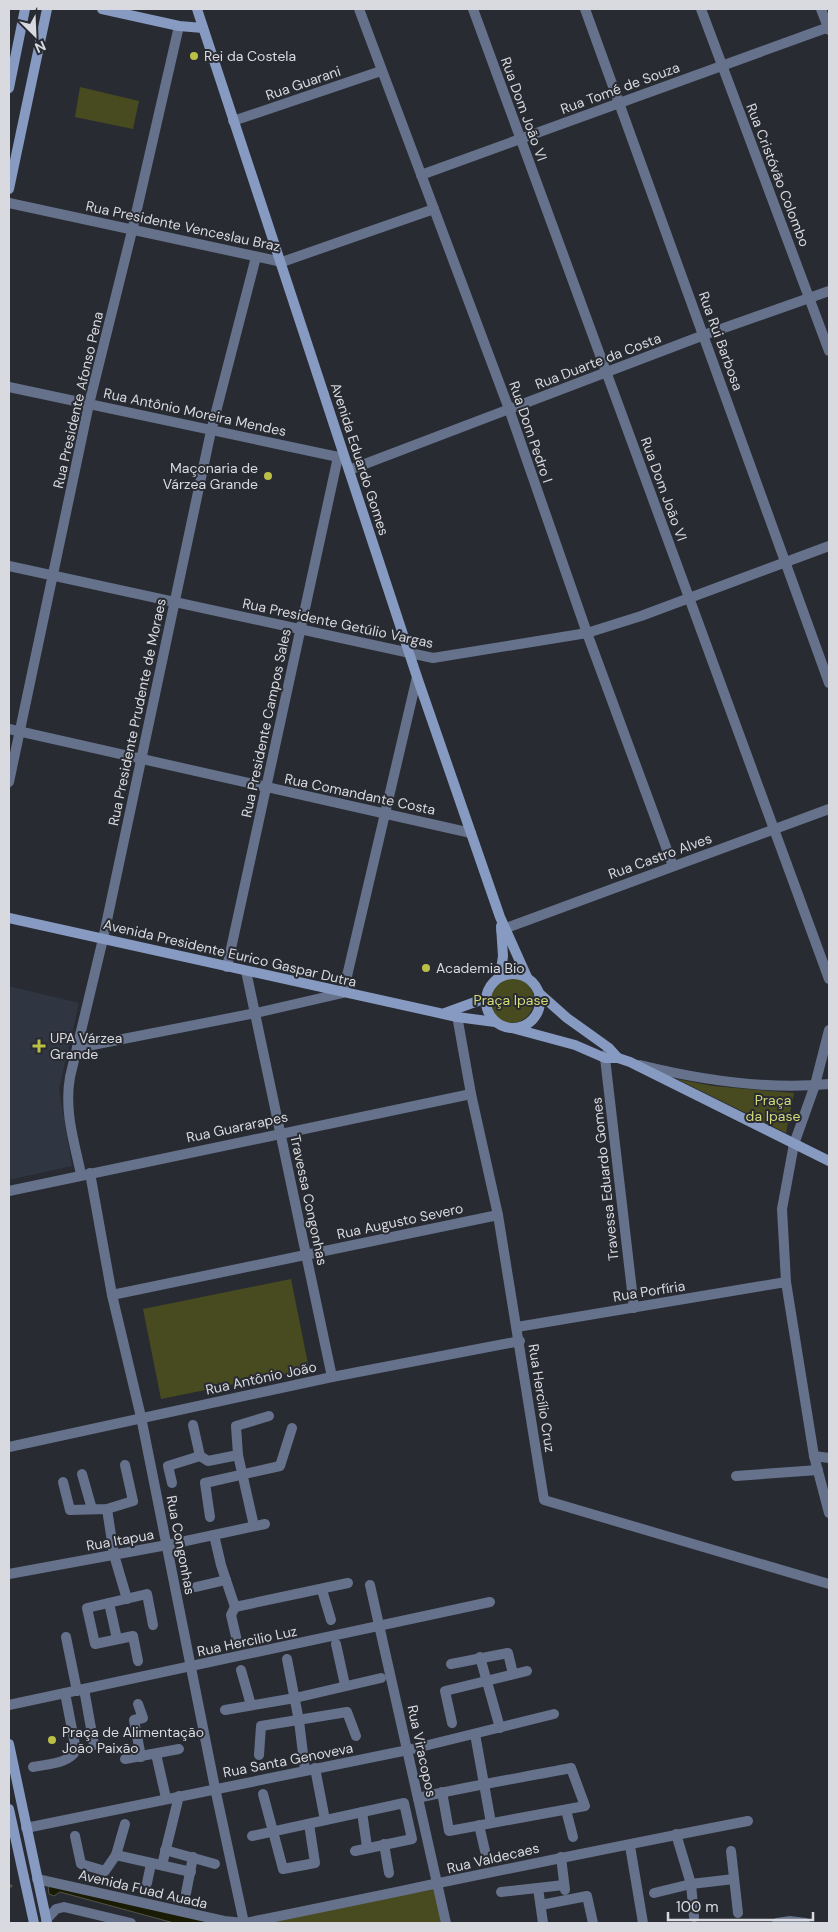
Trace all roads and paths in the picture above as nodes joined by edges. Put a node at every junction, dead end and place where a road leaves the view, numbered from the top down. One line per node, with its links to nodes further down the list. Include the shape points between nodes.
1 (25, 9): 15 (street)
2 (47, 9): 20 (street)
3 (102, 9): 10 (street)
4 (197, 9): 11 (street, Avenida Eduardo Gomes)
5 (359, 9): 14 (street, Rua Dom Pedro I)
6 (473, 9): 18 (street, Rua Dom João VI)
7 (585, 9): 16 (street, Rua Rui Barbosa)
8 (701, 9): 13 (street, Rua Cristóvão Colombo)
9 (821, 9): 12 (street)
10 (179, 26): 11 (street); 23 (street, Rua Presidente Afonso Pena)
11 (203, 28): 17 (street, Avenida Eduardo Gomes)
12 (829, 28): 13 (street, Rua Tomé de Souza)
13 (723, 65): 16 (street, Rua Tomé de Souza); 27 (street, Rua Cristóvão Colombo)
14 (381, 71): 17 (street, Rua Guarani); 19 (street, Rua Dom Pedro I)
15 (9, 88)
16 (619, 103): 18 (street, Rua Tomé de Souza); 28 (street, Rua Rui Barbosa)
17 (233, 121): 25 (street, Avenida Eduardo Gomes)
18 (520, 139): 19 (street, Rua Tomé de Souza); 30 (street, Rua Dom João VI)
19 (421, 175): 22 (street, Rua Dom Pedro I)
20 (9, 189)
21 (9, 203): 23 (street, Rua Presidente Venceslau Braz)
22 (434, 209): 25 (street, Rua Presidente Venceslau Braz); 33 (street, Rua Dom Pedro I)
23 (132, 231): 24 (street, Rua Presidente Venceslau Braz); 32 (street, Rua Presidente Afonso Pena)
24 (256, 257): 25 (street, Rua Presidente Venceslau Braz); 34 (street, Rua Presidente Prudente de Moraes)
25 (282, 262): 35 (street, Avenida Eduardo Gomes)
26 (829, 291): 27 (street, Rua Duarte da Costa)
27 (810, 298): 28 (street, Rua Duarte da Costa); 29 (street, Rua Cristóvão Colombo)
28 (704, 336): 30 (street, Rua Duarte da Costa); 38 (street, Rua Rui Barbosa)
29 (829, 351)
30 (606, 372): 33 (street, Rua Duarte da Costa); 41 (street, Rua Dom João VI)
31 (9, 387): 32 (street, Rua Antônio Moreira Mendes)
32 (89, 404): 34 (street, Rua Antônio Moreira Mendes); 40 (street, Rua Presidente Afonso Pena)
33 (509, 409): 36 (street, Rua Duarte da Costa); 44 (street, Rua Dom Pedro I)
34 (212, 431): 35 (street, Rua Antônio Moreira Mendes); 42 (street, Rua Presidente Prudente de Moraes)
35 (342, 458): 36 (street, Avenida Eduardo Gomes); 43 (street, Rua Presidente Campos Sales)
36 (350, 470): 45 (street, Avenida Eduardo Gomes)
37 (829, 546): 38 (street, Rua Presidente Getúlio Vargas)
38 (786, 563): 41 (street, Rua Presidente Getúlio Vargas); 47 (street, Rua Rui Barbosa)
39 (9, 566): 40 (street, Rua Presidente Getúlio Vargas)
40 (53, 576): 42 (street, Rua Presidente Getúlio Vargas); 49 (street, Rua Presidente Afonso Pena)
41 (690, 598): 44 (street, Rua Presidente Getúlio Vargas); 55 (street, Rua Dom João VI)
42 (174, 603): 43 (street, Rua Presidente Getúlio Vargas); 50 (street, Rua Presidente Prudente de Moraes)
43 (300, 631): 45 (street, Rua Presidente Getúlio Vargas); 52 (street, Rua Presidente Campos Sales)
44 (587, 633): 45 (street, Rua Presidente Getúlio Vargas, via 433,658); 57 (street, Rua Dom Pedro I)
45 (410, 655): 46 (street, Avenida Eduardo Gomes)
46 (417, 677): 54 (street); 56 (street, Avenida Eduardo Gomes)
47 (829, 684)
48 (9, 729): 49 (street, Rua Comandante Costa)
49 (20, 731): 50 (street, Rua Comandante Costa); 51 (street, Rua Presidente Afonso Pena)
50 (140, 759): 52 (street, Rua Comandante Costa); 60 (street, Rua Presidente Prudente de Moraes)
51 (9, 782)
52 (266, 787): 54 (street, Rua Comandante Costa); 61 (street, Rua Presidente Campos Sales)
53 (829, 809): 55 (street, Rua Castro Alves)
54 (386, 812): 56 (street, Rua Comandante Costa); 66 (street)
55 (774, 829): 57 (street, Rua Castro Alves); 65 (street, Rua Dom João VI)
56 (471, 833): 59 (street, Avenida Eduardo Gomes)
57 (673, 866): 59 (street, Rua Castro Alves)
58 (9, 918): 60 (street, Avenida Presidente Eurico Gaspar Dutra)
59 (503, 929): 63 (street); 64 (street, Avenida Eduardo Gomes)
60 (103, 939): 61 (street, Avenida Presidente Eurico Gaspar Dutra); 74 (street, Rua Presidente Prudente de Moraes)
61 (227, 966): 62 (street, Avenida Presidente Eurico Gaspar Dutra)
62 (246, 971): 66 (street, Avenida Presidente Eurico Gaspar Dutra); 69 (street, Travessa Congonhas)
63 (500, 977): 64 (street, via 514,973); 68 (street, via 493,982)
64 (527, 977): 67 (street)
65 (829, 979)
66 (343, 993): 69 (street); 70 (street, Avenida Presidente Eurico Gaspar Dutra)
67 (540, 994): 72 (street, via 540,1008 532,1021 520,1028); 75 (street)
68 (486, 998): 70 (street, Avenida Presidente Eurico Gaspar Dutra); 71 (street)
69 (256, 1013): 74 (street); 82 (street, Travessa Congonhas)
70 (457, 1013): 71 (street, Avenida Presidente Eurico Gaspar Dutra); 81 (street, Rua Hercílio Cruz)
71 (495, 1022): 72 (street)
72 (512, 1028): 76 (street, via 575,1045)
73 (829, 1030): 80 (street)
74 (77, 1048): 85 (street, Rua Presidente Prudente de Moraes, via 67,1103)
75 (609, 1048): 76 (street, Travessa Eduardo Gomes); 77 (street)
76 (606, 1058): 77 (street); 91 (street, Travessa Eduardo Gomes)
77 (618, 1058): 78 (street)
78 (630, 1062): 80 (street, via 693,1077 757,1084); 83 (street)
79 (829, 1084): 80 (street)
80 (815, 1085): 83 (street)
81 (471, 1094): 82 (street, Rua Guararapes); 87 (street, Rua Hercílio Cruz)
82 (281, 1132): 85 (street, Rua Guararapes); 88 (street, Travessa Congonhas)
83 (794, 1144): 84 (street); 89 (street, via 782,1209)
84 (829, 1161)
85 (86, 1174): 86 (street, Rua Guararapes); 90 (street, Rua Congonhas)
86 (9, 1191)
87 (498, 1215): 88 (street, Rua Augusto Severo); 92 (street, Rua Hercílio Cruz)
88 (307, 1255): 90 (street, Rua Augusto Severo); 94 (street, Travessa Congonhas)
89 (786, 1282): 91 (street, Rua Porfíria); 102 (street)
90 (112, 1295): 96 (street, Rua Congonhas)
91 (634, 1308): 92 (street, Rua Porfíria)
92 (517, 1327): 93 (street, Rua Hercílio Cruz)
93 (520, 1341): 94 (street, Rua Antônio João); 123 (street, Rua Hercílio Cruz, via 544,1500)
94 (332, 1377): 96 (street, Rua Antônio João)
95 (269, 1416): 100 (street, via 236,1426)
96 (141, 1417): 99 (street, Rua Antônio João); 118 (street, Rua Congonhas)
97 (193, 1425): 101 (street)
98 (292, 1428): 107 (street, via 280,1466)
99 (9, 1447)
100 (238, 1455): 101 (street, via 208,1461); 107 (street)
101 (200, 1456): 110 (street, via 168,1466)
102 (814, 1456): 103 (street); 105 (street)
103 (829, 1458)
104 (125, 1465): 111 (street, via 133,1502)
105 (818, 1470): 108 (street); 113 (street)
106 (82, 1474): 112 (street)
107 (242, 1474): 114 (street, via 205,1483); 116 (street)
108 (736, 1476)
109 (63, 1482): 112 (street, via 70,1510)
110 (172, 1483)
111 (108, 1508): 112 (street); 119 (street)
112 (92, 1509)
113 (829, 1513)
114 (210, 1517)
115 (265, 1524): 116 (street, Rua Itapua)
116 (254, 1526): 117 (street, Rua Itapua)
117 (214, 1535): 118 (street, Rua Itapua); 121 (street)
118 (167, 1545): 119 (street, Rua Itapua); 142 (street, Rua Congonhas)
119 (114, 1554): 120 (street, Rua Itapua); 127 (street)
120 (9, 1574)
121 (226, 1580): 125 (street); 130 (street)
122 (348, 1583): 126 (street)
123 (829, 1584)
124 (370, 1585): 133 (street, Rua Viracopos)
125 (196, 1586)
126 (322, 1590): 130 (street); 131 (street)
127 (127, 1599): 129 (street); 132 (street, via 147,1594)
128 (490, 1602): 133 (street, Rua Hercilio Luz)
129 (109, 1603): 135 (street); 135 (street, via 86,1608 95,1644)
130 (235, 1607): 136 (street, via 231,1615)
131 (331, 1620)
132 (153, 1625)
133 (380, 1627): 142 (street, Rua Hercilio Luz); 165 (street, Rua Viracopos)
134 (66, 1637): 149 (street)
135 (117, 1639): 140 (street, via 133,1636)
136 (237, 1641)
137 (336, 1644): 148 (street)
138 (480, 1657): 141 (street); 145 (street, via 508,1653); 147 (street)
139 (287, 1660): 151 (street)
140 (138, 1661)
141 (451, 1664)
142 (192, 1667): 149 (street, Rua Hercilio Luz); 173 (street, Rua Congonhas)
143 (241, 1670): 154 (street)
144 (527, 1671): 145 (street)
145 (513, 1674): 147 (street)
146 (381, 1678): 148 (street)
147 (487, 1682): 158 (street, via 445,1691); 159 (street)
148 (345, 1685): 151 (street)
149 (80, 1690): 150 (street, Rua Hercilio Luz); 163 (street)
150 (65, 1693): 153 (street, Rua Hercilio Luz); 170 (street, via 76,1750 73,1757)
151 (295, 1698): 154 (street); 157 (street)
152 (138, 1704): 168 (street, via 143,1718 134,1720)
153 (9, 1705)
154 (251, 1705): 155 (street)
155 (225, 1710)
156 (554, 1714): 159 (street, Rua Santa Genoveva)
157 (299, 1721): 161 (street, via 347,1712); 167 (street, via 261,1726); 171 (street)
158 (452, 1723)
159 (500, 1728): 160 (street, Rua Santa Genoveva)
160 (475, 1734): 165 (street, Rua Santa Genoveva); 172 (street)
161 (356, 1736)
162 (9, 1744): 188 (street)
163 (94, 1744)
164 (179, 1749): 166 (street)
165 (408, 1750): 171 (street, Rua Santa Genoveva); 178 (street, Rua Viracopos)
166 (156, 1754): 168 (street); 177 (street)
167 (259, 1755)
168 (141, 1757): 169 (street)
169 (125, 1760)
170 (33, 1767)
171 (310, 1769): 173 (street, Rua Santa Genoveva); 182 (street)
172 (484, 1784): 174 (street); 180 (street, via 571,1768 585,1806); 184 (street)
173 (215, 1788): 176 (street, Rua Santa Genoveva); 225 (street, Rua Congonhas)
174 (442, 1792): 178 (street); 187 (street, via 449,1831)
175 (263, 1794): 189 (street)
176 (179, 1796): 177 (street, Rua Santa Genoveva); 197 (street)
177 (166, 1798): 188 (street, Rua Santa Genoveva)
178 (418, 1798): 211 (street, Rua Viracopos)
179 (9, 1809): 223 (street)
180 (566, 1810): 184 (street); 193 (street)
181 (362, 1812): 182 (street); 194 (street, via 404,1804 412,1839); 196 (street)
182 (325, 1820): 186 (street)
183 (748, 1821): 190 (street, Rua Valdecaes)
184 (491, 1822): 187 (street)
185 (125, 1824): 201 (street)
186 (309, 1824): 189 (street); 189 (street, via 316,1863 282,1869)
187 (479, 1826): 199 (street)
188 (26, 1828): 208 (street)
189 (272, 1832): 192 (street)
190 (676, 1834): 195 (street, Rua Valdecaes); 212 (street)
191 (76, 1836): 201 (street, via 81,1864 105,1871)
192 (252, 1836)
193 (573, 1836)
194 (384, 1844): 196 (street); 207 (street)
195 (630, 1846): 203 (street, Rua Valdecaes); 229 (street)
196 (368, 1848): 198 (street)
197 (165, 1850): 202 (street); 204 (street)
198 (355, 1851)
199 (485, 1851)
200 (731, 1851): 209 (street)
201 (116, 1855): 204 (street)
202 (193, 1857): 205 (street); 206 (street)
203 (561, 1857): 211 (street, Rua Valdecaes); 213 (street)
204 (156, 1864): 206 (street); 210 (street)
205 (215, 1864)
206 (190, 1872): 216 (street)
207 (389, 1873)
208 (37, 1879): 222 (street); 225 (street, Avenida Fuad Auada)
209 (734, 1879): 212 (street); 220 (street)
210 (146, 1883)
211 (437, 1884): 225 (street, Rua Valdecaes); 226 (street, Rua Viracopos)
212 (691, 1884): 217 (street); 221 (street)
213 (564, 1885): 214 (street); 218 (street)
214 (538, 1888): 215 (street); 219 (street)
215 (500, 1892)
216 (186, 1893)
217 (654, 1893)
218 (567, 1900): 219 (street); 228 (street, via 587,1896)
219 (541, 1905): 227 (street)
220 (738, 1913)
221 (694, 1917)
222 (46, 1922): 224 (street, via 56,1909 64,1907)
223 (34, 1923)
224 (131, 1923)
225 (244, 1923)
226 (446, 1923)
227 (543, 1923)
228 (593, 1923)
229 (643, 1923)
230 (777, 1923): 231 (street)
231 (805, 1923)

